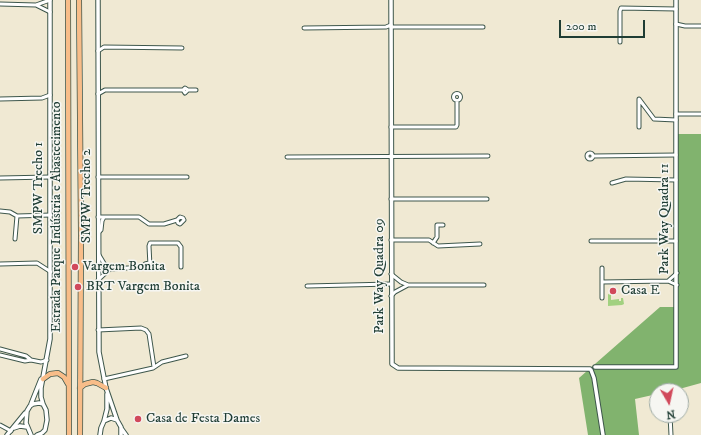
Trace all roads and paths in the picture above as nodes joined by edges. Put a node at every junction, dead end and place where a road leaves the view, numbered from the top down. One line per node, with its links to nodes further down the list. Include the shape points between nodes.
1 (50, 0): 8 (street); 10 (street, SMPW Trecho 1)
2 (68, 0): 100 (highway, Estrada Parque Indústria e Abastecimento)
3 (79, 0): 101 (highway, Estrada Parque Indústria e Abastecimento)
4 (98, 0): 19 (street, SMPW Trecho 2)
5 (391, 0): 14 (street, Park Way Quadra 09)
6 (676, 0): 9 (street, Park Way Quadra 11)
7 (0, 4): 8 (street)
8 (36, 4): 10 (street)
9 (676, 9): 11 (street, Park Way Quadra 11); 18 (street, via 621,8)
10 (50, 12): 27 (street, SMPW Trecho 1)
11 (676, 24): 12 (street); 17 (street, Park Way Quadra 11)
12 (685, 26): 13 (street); 17 (street)
13 (701, 26)
14 (391, 27): 15 (street); 16 (street); 35 (street, Park Way Quadra 09)
15 (483, 27)
16 (304, 28)
17 (676, 30): 32 (street, Park Way Quadra 11)
18 (620, 42)
19 (98, 44): 20 (street); 22 (street, SMPW Trecho 2)
20 (104, 47): 21 (street); 22 (street)
21 (182, 48)
22 (98, 51): 23 (street, SMPW Trecho 2)
23 (98, 88): 24 (street); 26 (street, SMPW Trecho 2)
24 (104, 90): 25 (street, via 183,90 186,93 188,90); 26 (street)
25 (196, 90)
26 (98, 94): 43 (street, SMPW Trecho 2)
27 (50, 95): 29 (street); 30 (street, SMPW Trecho 1)
28 (0, 98): 29 (street)
29 (42, 98): 30 (street)
30 (50, 101): 42 (street, SMPW Trecho 1)
31 (457, 101): 35 (street, via 456,127)
32 (676, 114): 33 (street); 34 (street, Park Way Quadra 11)
33 (701, 114)
34 (676, 120): 36 (street, via 654,119 639,99); 37 (street, Park Way Quadra 11)
35 (391, 127): 38 (street, Park Way Quadra 09)
36 (639, 127)
37 (676, 155): 40 (street); 46 (street, Park Way Quadra 11)
38 (391, 156): 39 (street); 41 (street); 48 (street, Park Way Quadra 09)
39 (488, 156)
40 (593, 156)
41 (287, 158)
42 (50, 177): 45 (street); 51 (street, SMPW Trecho 1)
43 (98, 177): 44 (street); 53 (street, SMPW Trecho 2)
44 (187, 177)
45 (0, 178)
46 (676, 180): 47 (street, via 626,179); 61 (street, Park Way Quadra 11)
47 (612, 183)
48 (391, 199): 49 (street); 59 (street, Park Way Quadra 09)
49 (486, 199)
50 (0, 211): 52 (street)
51 (51, 215): 52 (street); 69 (street, SMPW Trecho 1)
52 (17, 216): 58 (street)
53 (98, 217): 54 (street); 57 (street, SMPW Trecho 2)
54 (104, 217): 55 (street, via 139,217 148,224 164,224); 57 (street)
55 (177, 220)
56 (444, 225): 62 (street, via 437,225 437,237)
57 (98, 233): 64 (street, SMPW Trecho 2)
58 (16, 239)
59 (391, 240): 62 (street, via 431,240); 71 (street, Park Way Quadra 09)
60 (590, 241): 61 (street)
61 (676, 241): 70 (street, Park Way Quadra 11)
62 (433, 243): 63 (street, via 437,246)
63 (480, 244)
64 (98, 254): 68 (street); 72 (street, SMPW Trecho 2)
65 (0, 264): 69 (street, via 37,263)
66 (181, 267): 68 (street, via 181,247 178,243 150,243 149,263 145,264 145,267)
67 (602, 268): 75 (street)
68 (110, 269): 72 (street)
69 (51, 272): 93 (street, SMPW Trecho 1, via 50,339)
70 (676, 273): 73 (street); 79 (street, Park Way Quadra 11)
71 (391, 274): 74 (street); 76 (street, Park Way Quadra 09)
72 (98, 280): 84 (street, SMPW Trecho 2)
73 (668, 280): 75 (street); 79 (street)
74 (401, 282): 77 (street); 81 (street)
75 (602, 282): 83 (street)
76 (391, 284): 80 (street); 82 (street, Park Way Quadra 09)
77 (408, 285): 78 (street); 81 (street)
78 (484, 285)
79 (677, 285): 96 (street, Park Way Quadra 11, via 676,367)
80 (307, 286)
81 (401, 288): 82 (street)
82 (391, 296): 96 (street, Park Way Quadra 09, via 392,362 396,368)
83 (602, 298)
84 (98, 330): 95 (street, via 146,330 149,334); 99 (street, SMPW Trecho 2)
85 (0, 349): 86 (street)
86 (6, 350): 88 (street); 89 (street)
87 (0, 355): 89 (street)
88 (23, 355): 91 (street); 92 (street)
89 (5, 356): 91 (street)
90 (186, 356): 95 (street, via 162,362)
91 (21, 360): 92 (street)
92 (30, 360): 94 (street)
93 (47, 360): 94 (street); 97 (street, SMPW Trecho 1)
94 (41, 362): 97 (street)
95 (154, 367): 99 (street)
96 (593, 368): 124 (street)
97 (45, 370): 98 (street, SMPW Trecho 1)
98 (43, 377): 100 (highway, via 58,373 64,377); 103 (street); 104 (street)
99 (104, 379): 102 (street, SMPW Trecho 2)
100 (69, 388): 119 (highway, Estrada Parque Indústria e Abastecimento)
101 (80, 388): 102 (highway, via 93,382); 120 (highway, Estrada Parque Indústria e Abastecimento)
102 (106, 390): 106 (street, via 107,409); 107 (street)
103 (43, 404): 104 (street, via 36,403); 114 (street, via 47,415)
104 (30, 406): 105 (street)
105 (27, 411): 110 (street); 113 (street)
106 (104, 420): 107 (street); 121 (street)
107 (117, 420): 111 (street)
108 (670, 423): 125 (street)
109 (0, 424): 112 (street)
110 (27, 427): 113 (street, via 20,426); 115 (street)
111 (121, 427): 122 (street); 123 (street)
112 (4, 428): 113 (street); 116 (street)
113 (12, 430): 116 (street)
114 (45, 430): 117 (street); 118 (street)
115 (31, 434): 117 (street)
116 (7, 435)
117 (37, 435)
118 (43, 435)
119 (69, 435)
120 (80, 435)
121 (100, 435)
122 (121, 435)
123 (126, 435)
124 (603, 435)
125 (670, 435)

